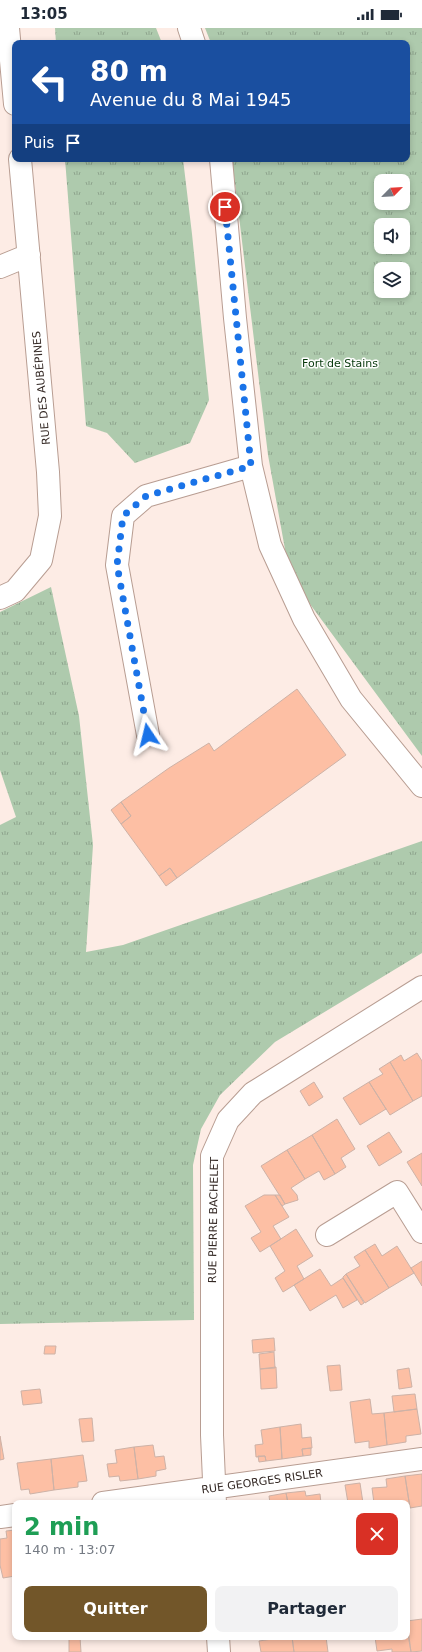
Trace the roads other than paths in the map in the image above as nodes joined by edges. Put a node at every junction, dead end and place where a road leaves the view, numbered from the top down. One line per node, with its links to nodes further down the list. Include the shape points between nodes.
1 (8, 28): 4 (street)
2 (189, 28): 3 (street)
3 (193, 40)
4 (12, 71)
5 (20, 162): 7 (street, RUE DES AUBÉPINES)
6 (220, 162): 9 (street)
7 (29, 255): 8 (street); 10 (street, RUE DES AUBÉPINES, via 50,516 41,560 15,591)
8 (0, 267)
9 (251, 466): 11 (street, via 146,496 123,516 117,565); 12 (street, via 270,545 304,620 351,699)
10 (0, 598)
11 (148, 735)
12 (422, 786)
13 (422, 987): 17 (street, RUE PIERRE BACHELET, via 253,1093 228,1120 212,1156 212,1435)
14 (422, 1232): 15 (street, via 397,1192)
15 (327, 1235)
16 (422, 1459): 17 (street, RUE GEORGES RISLER)
17 (215, 1495): 18 (street, RUE GEORGES RISLER)
18 (145, 1500)
19 (12, 1515): 20 (street)
20 (0, 1517)
21 (218, 1640): 22 (street)
22 (219, 1652)

